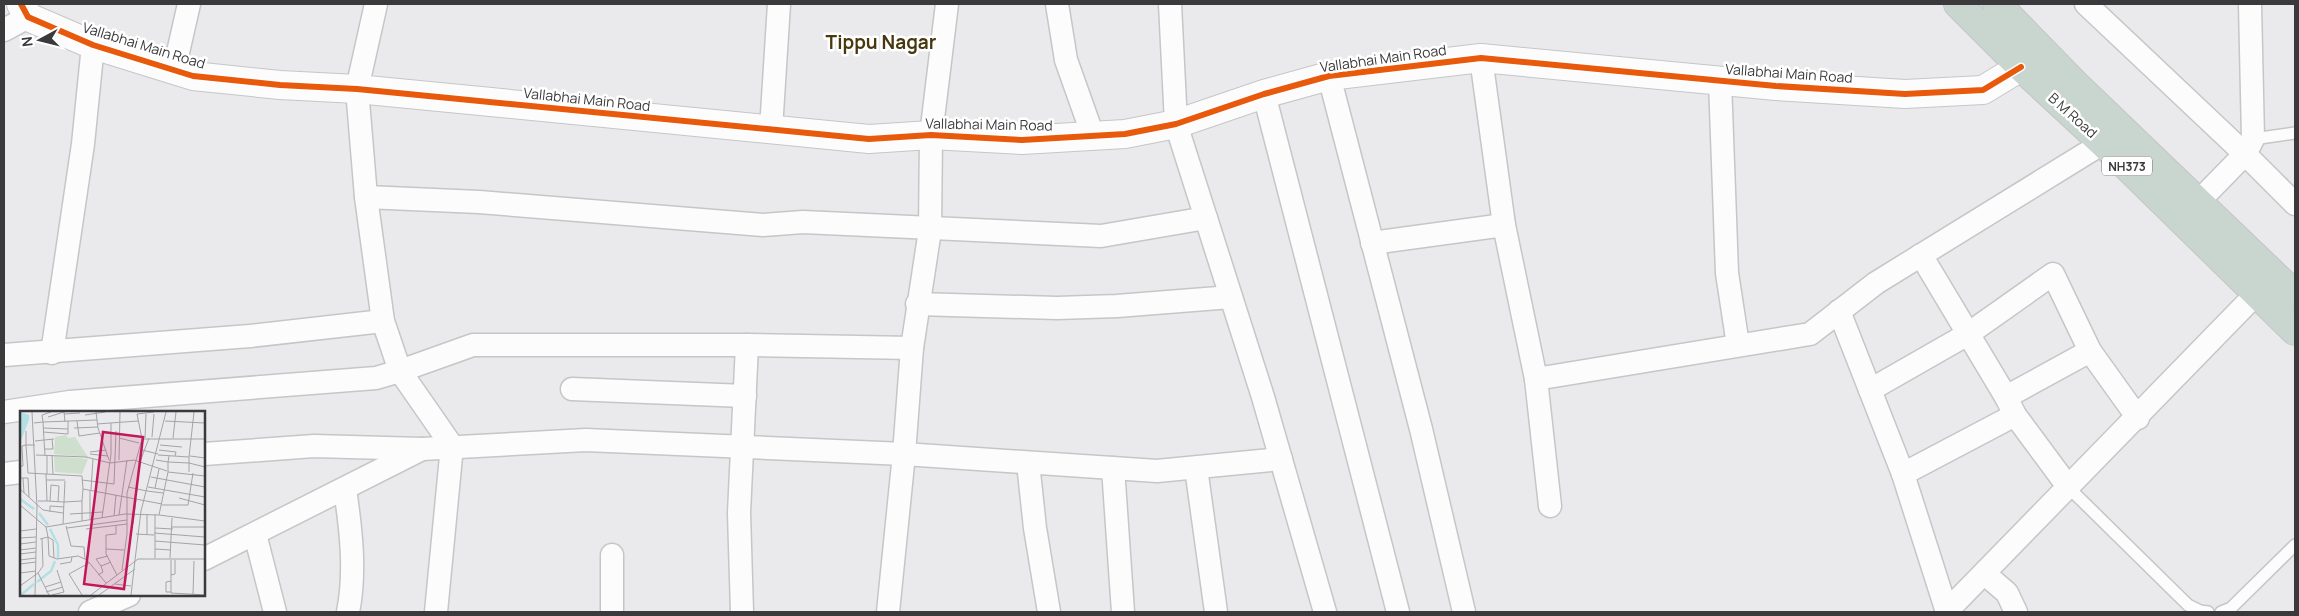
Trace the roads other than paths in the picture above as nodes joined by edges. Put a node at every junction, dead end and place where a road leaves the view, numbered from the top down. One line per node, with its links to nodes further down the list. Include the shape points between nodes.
1 (189, 4): 16 (street)
2 (375, 4): 19 (street)
3 (779, 4): 22 (street)
4 (947, 4): 24 (street)
5 (1057, 4): 25 (street, via 1066,60)
6 (1170, 4): 21 (street)
7 (1958, 4): 15 (highway, B M Road / NH373)
8 (1997, 4): 29 (highway, B M Road / NH373)
9 (2086, 4): 27 (street)
10 (2250, 4): 27 (street)
11 (25, 11): 12 (street); 13 (street, Vallabhai Main Road)
12 (4, 30)
13 (92, 45): 16 (street, Vallabhai Main Road); 48 (street, via 83,144)
14 (1481, 58): 17 (street, Vallabhai Main Road); 18 (street, Vallabhai Main Road); 32 (street)
15 (2021, 67): 18 (street, Vallabhai Main Road, via 1983,90 1905,94); 26 (highway, B M Road / NH373)
16 (174, 70): 19 (street, Vallabhai Main Road, via 193,76)
17 (1329, 76): 20 (street, Vallabhai Main Road); 34 (street)
18 (1720, 80): 45 (street, via 1727,273)
19 (357, 89): 22 (street, Vallabhai Main Road); 28 (street)
20 (1264, 94): 21 (street, Vallabhai Main Road); 90 (street)
21 (1176, 124): 25 (street, Vallabhai Main Road, via 1126,134); 31 (street)
22 (771, 129): 24 (street, Vallabhai Main Road, via 869,139)
23 (2295, 133): 27 (lane)
24 (931, 135): 25 (street, Vallabhai Main Road, via 1022,140); 33 (street)
25 (1093, 136)
26 (2103, 143): 35 (street); 36 (highway, B M Road / NH373)
27 (2249, 146): 29 (street); 30 (street)
28 (366, 197): 33 (street, via 479,202 763,225 803,222); 41 (street)
29 (2198, 202): 37 (highway, B M Road / NH373)
30 (2295, 204)
31 (1206, 218): 33 (street, via 1101,236); 38 (street)
32 (1504, 225): 34 (street); 51 (street)
33 (930, 230): 39 (street)
34 (1372, 243): 91 (street)
35 (1921, 255): 40 (street); 43 (street)
36 (2257, 293): 42 (highway, B M Road / NH373); 57 (street)
37 (2295, 296)
38 (1231, 297): 39 (street, via 1057,308); 63 (street)
39 (917, 304): 46 (street)
40 (1839, 311): 45 (street, via 1810,334); 53 (street)
41 (383, 321): 48 (street); 50 (street)
42 (2295, 331)
43 (1968, 334): 47 (street, via 2053,274); 53 (street); 55 (street)
44 (747, 345): 46 (street); 50 (street, via 473,345); 54 (street)
45 (1738, 346): 51 (street)
46 (912, 348): 62 (street)
47 (2090, 351): 55 (street); 57 (street)
48 (52, 353): 49 (street)
49 (4, 356)
50 (400, 371): 56 (street, via 376,378 70,402); 58 (street)
51 (1536, 379): 72 (street)
52 (572, 389): 54 (street)
53 (1870, 390): 69 (street)
54 (744, 396): 59 (street)
55 (2010, 406): 69 (street); 70 (street)
56 (4, 412)
57 (2138, 418): 70 (street)
58 (452, 446): 59 (street, via 586,440); 60 (street); 82 (street)
59 (742, 448): 62 (street); 84 (street, via 739,513)
60 (422, 449): 61 (street, via 314,446); 71 (street)
61 (205, 454)
62 (904, 454): 64 (street); 85 (street)
63 (1281, 460): 66 (street); 89 (street)
64 (1028, 462): 65 (street); 86 (street)
65 (1113, 468): 66 (street, via 1157,471); 87 (street)
66 (1196, 468): 88 (street)
67 (20, 472): 68 (street)
68 (4, 474)
69 (1903, 474): 92 (street)
70 (2069, 488): 77 (street); 94 (lane, via 2188,605)
71 (345, 489): 73 (street); 81 (street, via 352,558)
72 (1550, 506)
73 (255, 534): 76 (street); 80 (street)
74 (2295, 545): 95 (lane, via 2231,608)
75 (612, 555): 83 (street)
76 (205, 559)
77 (1985, 574): 92 (street); 93 (street, via 2007,593)
78 (127, 596): 79 (street)
79 (90, 612)
80 (275, 612)
81 (348, 612)
82 (436, 612)
83 (612, 612)
84 (742, 612)
85 (888, 612)
86 (1049, 612)
87 (1123, 612)
88 (1216, 612)
89 (1325, 612)
90 (1398, 612)
91 (1464, 612)
92 (1947, 612)
93 (2016, 612)
94 (2208, 612)
95 (2221, 612)

